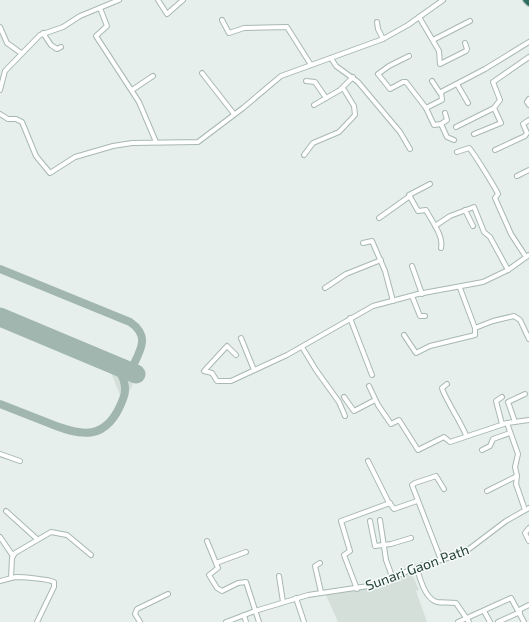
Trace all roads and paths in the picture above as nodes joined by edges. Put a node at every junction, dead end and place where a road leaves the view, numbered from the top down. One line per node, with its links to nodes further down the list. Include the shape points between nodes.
1 (119, 0): 8 (street)
2 (158, 0): 3 (street, via 167,14)
3 (183, 0)
4 (443, 0): 6 (street)
5 (526, 0): 7 (highway)
6 (436, 2): 9 (street)
7 (529, 3)
8 (100, 8): 14 (street); 33 (street, via 108,26 96,36)
9 (419, 17): 15 (street); 16 (street)
10 (222, 20): 24 (street, via 230,33 244,28 287,26)
11 (470, 21): 16 (street)
12 (378, 22): 15 (street)
13 (0, 27): 20 (street, via 7,43)
14 (43, 33): 19 (street, via 52,46 57,49); 20 (street)
15 (383, 39): 23 (street)
16 (433, 40): 18 (street, via 439,53 440,64 466,51)
17 (529, 42): 30 (street)
18 (465, 43)
19 (61, 47)
20 (20, 53): 32 (street, via 3,74)
21 (409, 56): 40 (street, via 378,74 390,89 406,82)
22 (529, 57): 41 (street, via 494,82 500,100)
23 (331, 58): 24 (street); 27 (street, via 336,66)
24 (311, 64): 44 (street, via 276,79)
25 (202, 73): 44 (street)
26 (153, 76): 33 (street)
27 (353, 77): 31 (street); 51 (street, via 396,128)
28 (306, 81): 35 (street, via 314,82)
29 (432, 81): 34 (street)
30 (457, 84): 34 (street); 37 (street)
31 (343, 88): 35 (street); 54 (street, via 354,106 355,115 339,132 313,144)
32 (0, 90)
33 (132, 90): 50 (street)
34 (440, 93): 40 (street, via 442,100)
35 (326, 98): 38 (street)
36 (529, 99): 39 (street)
37 (468, 103)
38 (314, 105)
39 (529, 105)
40 (426, 108): 46 (street, via 434,125)
41 (494, 108): 47 (street); 48 (street, via 501,123)
42 (445, 112): 46 (street, via 447,120)
43 (0, 114): 50 (street, via 22,122 36,156 50,173 67,161 98,150 132,142)
44 (234, 114): 50 (street, via 198,142)
45 (529, 120): 52 (street, via 523,125 526,135)
46 (441, 124): 49 (street, via 447,137)
47 (456, 127)
48 (474, 134)
49 (454, 140)
50 (156, 142)
51 (410, 149)
52 (495, 150)
53 (457, 152): 65 (street, via 469,148 472,151 493,183 498,194 495,198 509,229)
54 (304, 155)
55 (529, 170): 56 (street)
56 (517, 176)
57 (430, 184): 58 (street)
58 (410, 196): 60 (street); 61 (street, via 418,211 426,210)
59 (465, 210): 61 (street, via 446,218); 62 (street); 68 (street, via 474,207 484,232 490,237)
60 (379, 218)
61 (436, 226): 64 (street, via 442,244)
62 (473, 226)
63 (363, 243): 66 (street, via 371,240)
64 (440, 248)
65 (528, 256): 68 (street)
66 (381, 260): 69 (street, via 346,274); 73 (street)
67 (412, 266): 71 (street)
68 (508, 270): 70 (street, via 483,282)
69 (325, 288)
70 (460, 288): 71 (street); 76 (street)
71 (422, 294): 72 (street)
72 (412, 296): 73 (street); 74 (street, via 420,316)
73 (392, 301): 75 (street, via 373,306)
74 (424, 316)
75 (350, 318): 80 (street); 83 (street)
76 (475, 328): 77 (street, via 474,335 430,346 416,353); 79 (street, via 514,316 520,320)
77 (404, 336)
78 (241, 338): 82 (street)
79 (529, 339)
80 (302, 347): 82 (street); 90 (street, via 339,402)
81 (236, 355): 82 (street, via 227,346 204,371 225,382)
82 (254, 370)
83 (372, 375)
84 (446, 384): 95 (street, via 442,388 443,391)
85 (369, 386): 89 (street)
86 (526, 394): 92 (street, via 508,402)
87 (344, 396): 89 (street, via 354,411)
88 (502, 397): 93 (street, via 496,401)
89 (375, 400): 95 (street, via 392,424 399,420 418,450 444,437 450,442)
90 (345, 416)
91 (529, 420): 92 (street)
92 (516, 422): 93 (street)
93 (504, 424): 94 (street); 95 (street)
94 (510, 433): 96 (street, via 493,438 489,447); 100 (street, via 518,454 515,467)
95 (466, 435)
96 (482, 450)
97 (0, 454): 98 (street)
98 (20, 461)
99 (368, 461): 104 (street)
100 (517, 476): 102 (street); 105 (street, via 516,484)
101 (444, 489): 103 (street, via 436,476 415,483 412,486)
102 (487, 491)
103 (418, 501): 104 (street, via 396,509); 119 (street)
104 (390, 503): 127 (street, via 340,521 350,550 344,555)
105 (527, 509): 119 (street, Sunari Gaon Path, via 506,521 469,549)
106 (6, 511): 111 (street)
107 (380, 520): 115 (street)
108 (370, 521): 115 (street, via 375,546)
109 (529, 528): 114 (street, via 525,533)
110 (0, 537): 118 (street)
111 (37, 538): 117 (street, via 51,532 59,532 73,539); 118 (street)
112 (412, 538): 115 (street)
113 (207, 541): 120 (street)
114 (529, 541)
115 (384, 545): 125 (street, via 386,560)
116 (246, 552): 120 (street)
117 (91, 555)
118 (13, 556): 124 (street)
119 (441, 560): 122 (street, Sunari Gaon Path)
120 (216, 563): 133 (street, via 218,569 209,575 217,588 222,591 246,582)
121 (320, 563): 128 (street, via 315,566)
122 (417, 567): 125 (street, Sunari Gaon Path); 137 (street, via 422,583 432,599 456,604)
123 (279, 576): 131 (street)
124 (11, 578): 126 (street); 138 (street, via 48,579 54,583)
125 (393, 578): 127 (street, Sunari Gaon Path, via 376,586)
126 (0, 581)
127 (357, 588): 128 (street, Sunari Gaon Path)
128 (321, 592): 130 (street, Sunari Gaon Path)
129 (168, 594): 139 (street, via 137,609 135,614)
130 (296, 598): 131 (street, Sunari Gaon Path); 143 (street)
131 (283, 602): 133 (street, Sunari Gaon Path)
132 (529, 605): 135 (street)
133 (254, 611): 136 (street, Sunari Gaon Path); 142 (street)
134 (484, 611): 135 (street, via 512,598); 137 (street); 145 (street)
135 (519, 611): 146 (street); 147 (street)
136 (244, 615): 140 (street, Sunari Gaon Path); 141 (street)
137 (468, 620): 144 (street)
138 (37, 622)
139 (140, 622)
140 (226, 622)
141 (246, 622)
142 (259, 622)
143 (304, 622)
144 (458, 622)
145 (490, 622)
146 (501, 622)
147 (524, 622)

